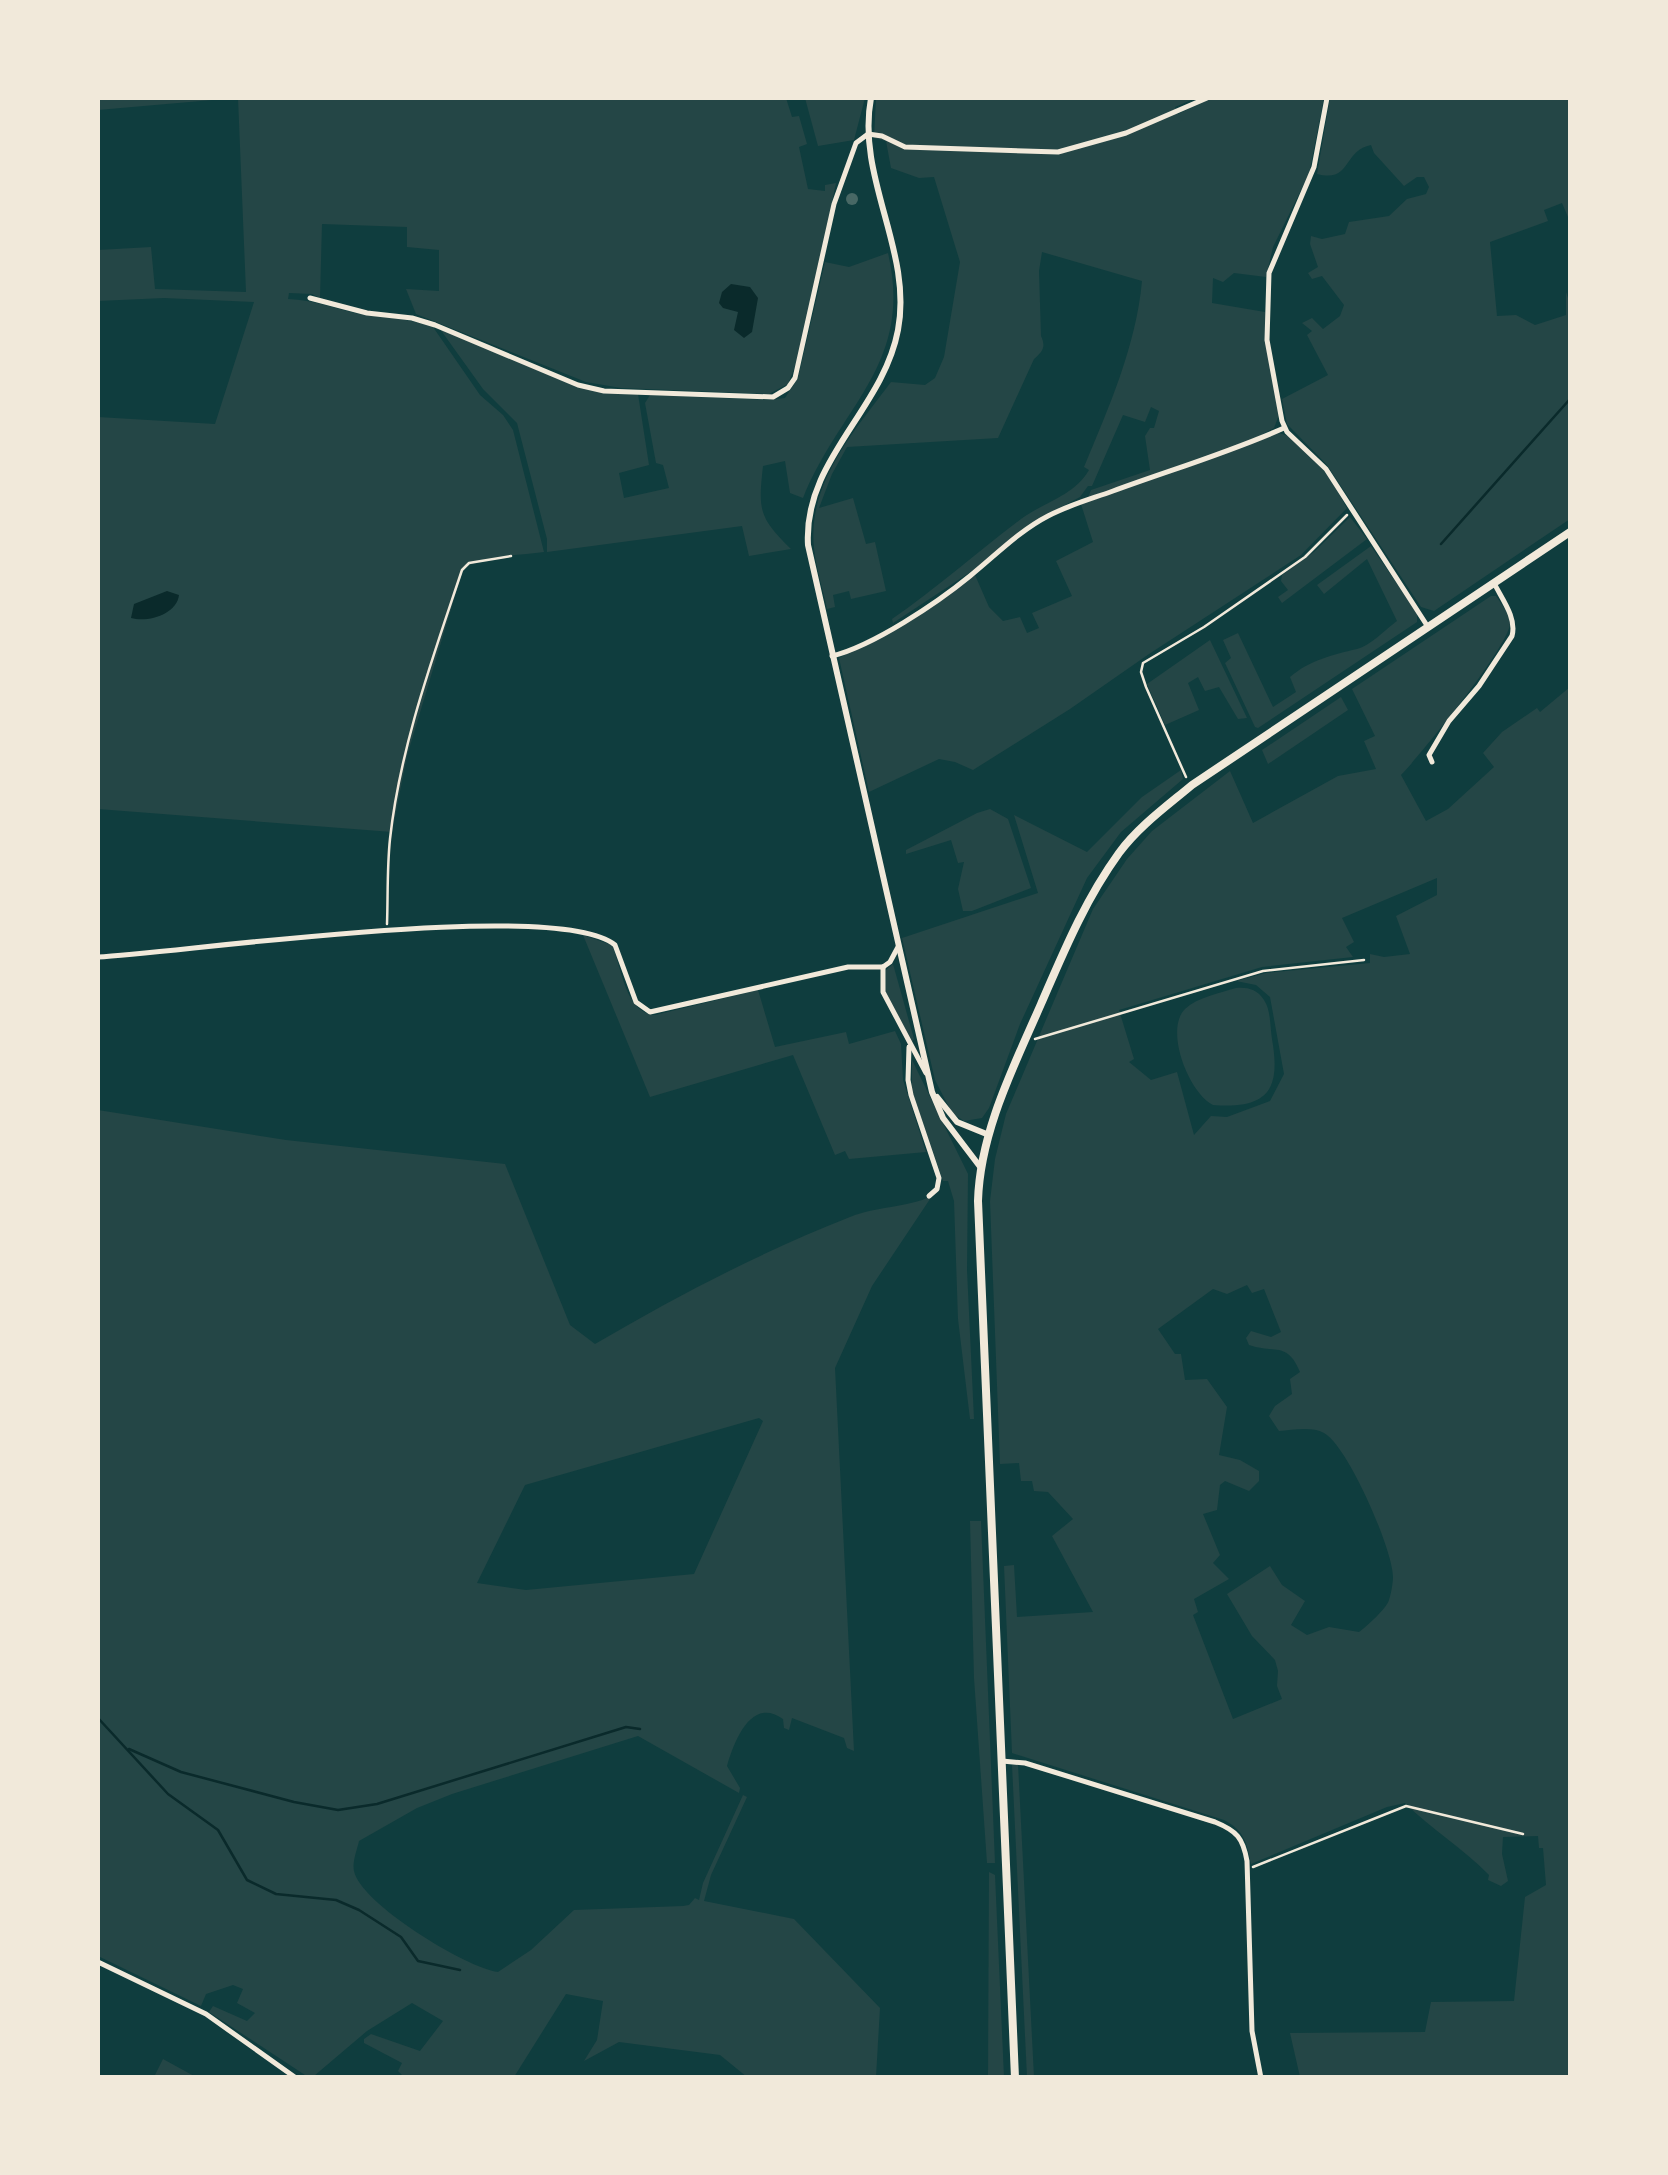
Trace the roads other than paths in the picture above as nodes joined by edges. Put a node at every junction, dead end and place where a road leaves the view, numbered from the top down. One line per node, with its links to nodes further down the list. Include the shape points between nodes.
1 (872, 98): 4 (main road)
2 (1206, 98): 4 (street, via 1126,133 1058,152 905,147)
3 (1327, 98): 6 (street, via 1314,167 1270,273 1267,340)
4 (872, 135): 5 (street, via 856,143 834,204 795,378 773,397 604,391 435,325); 10 (main road, via 872,174 899,281 900,312 884,374 810,501 810,558)
5 (310, 298)
6 (1284, 428): 9 (street, via 1326,469); 10 (street, via 1050,514 925,607)
7 (1570, 532): 8 (main road)
8 (1494, 583): 9 (main road); 11 (street, via 1512,618 1512,636 1439,737)
9 (1428, 627): 17 (main road, via 1192,786 1138,831 1083,908)
10 (832, 656): 12 (main road)
11 (1432, 762)
12 (898, 947): 14 (street); 16 (main road)
13 (98, 957): 14 (street, via 386,930 493,926 599,936 618,948 636,1002 650,1012 848,967)
14 (883, 967): 15 (street, via 883,992)
15 (909, 1047): 16 (street); 19 (street, via 911,1095 938,1178)
16 (928, 1078): 17 (main road, via 949,1116); 18 (main road, via 943,1118)
17 (990, 1135): 18 (main road)
18 (981, 1168): 20 (main road)
19 (929, 1196)
20 (1002, 1761): 23 (main road); 24 (street, via 1232,1830 1244,1842 1252,2031)
21 (98, 1962): 22 (street, via 206,2014)
22 (296, 2078)
23 (1014, 2078)
24 (1261, 2078)

